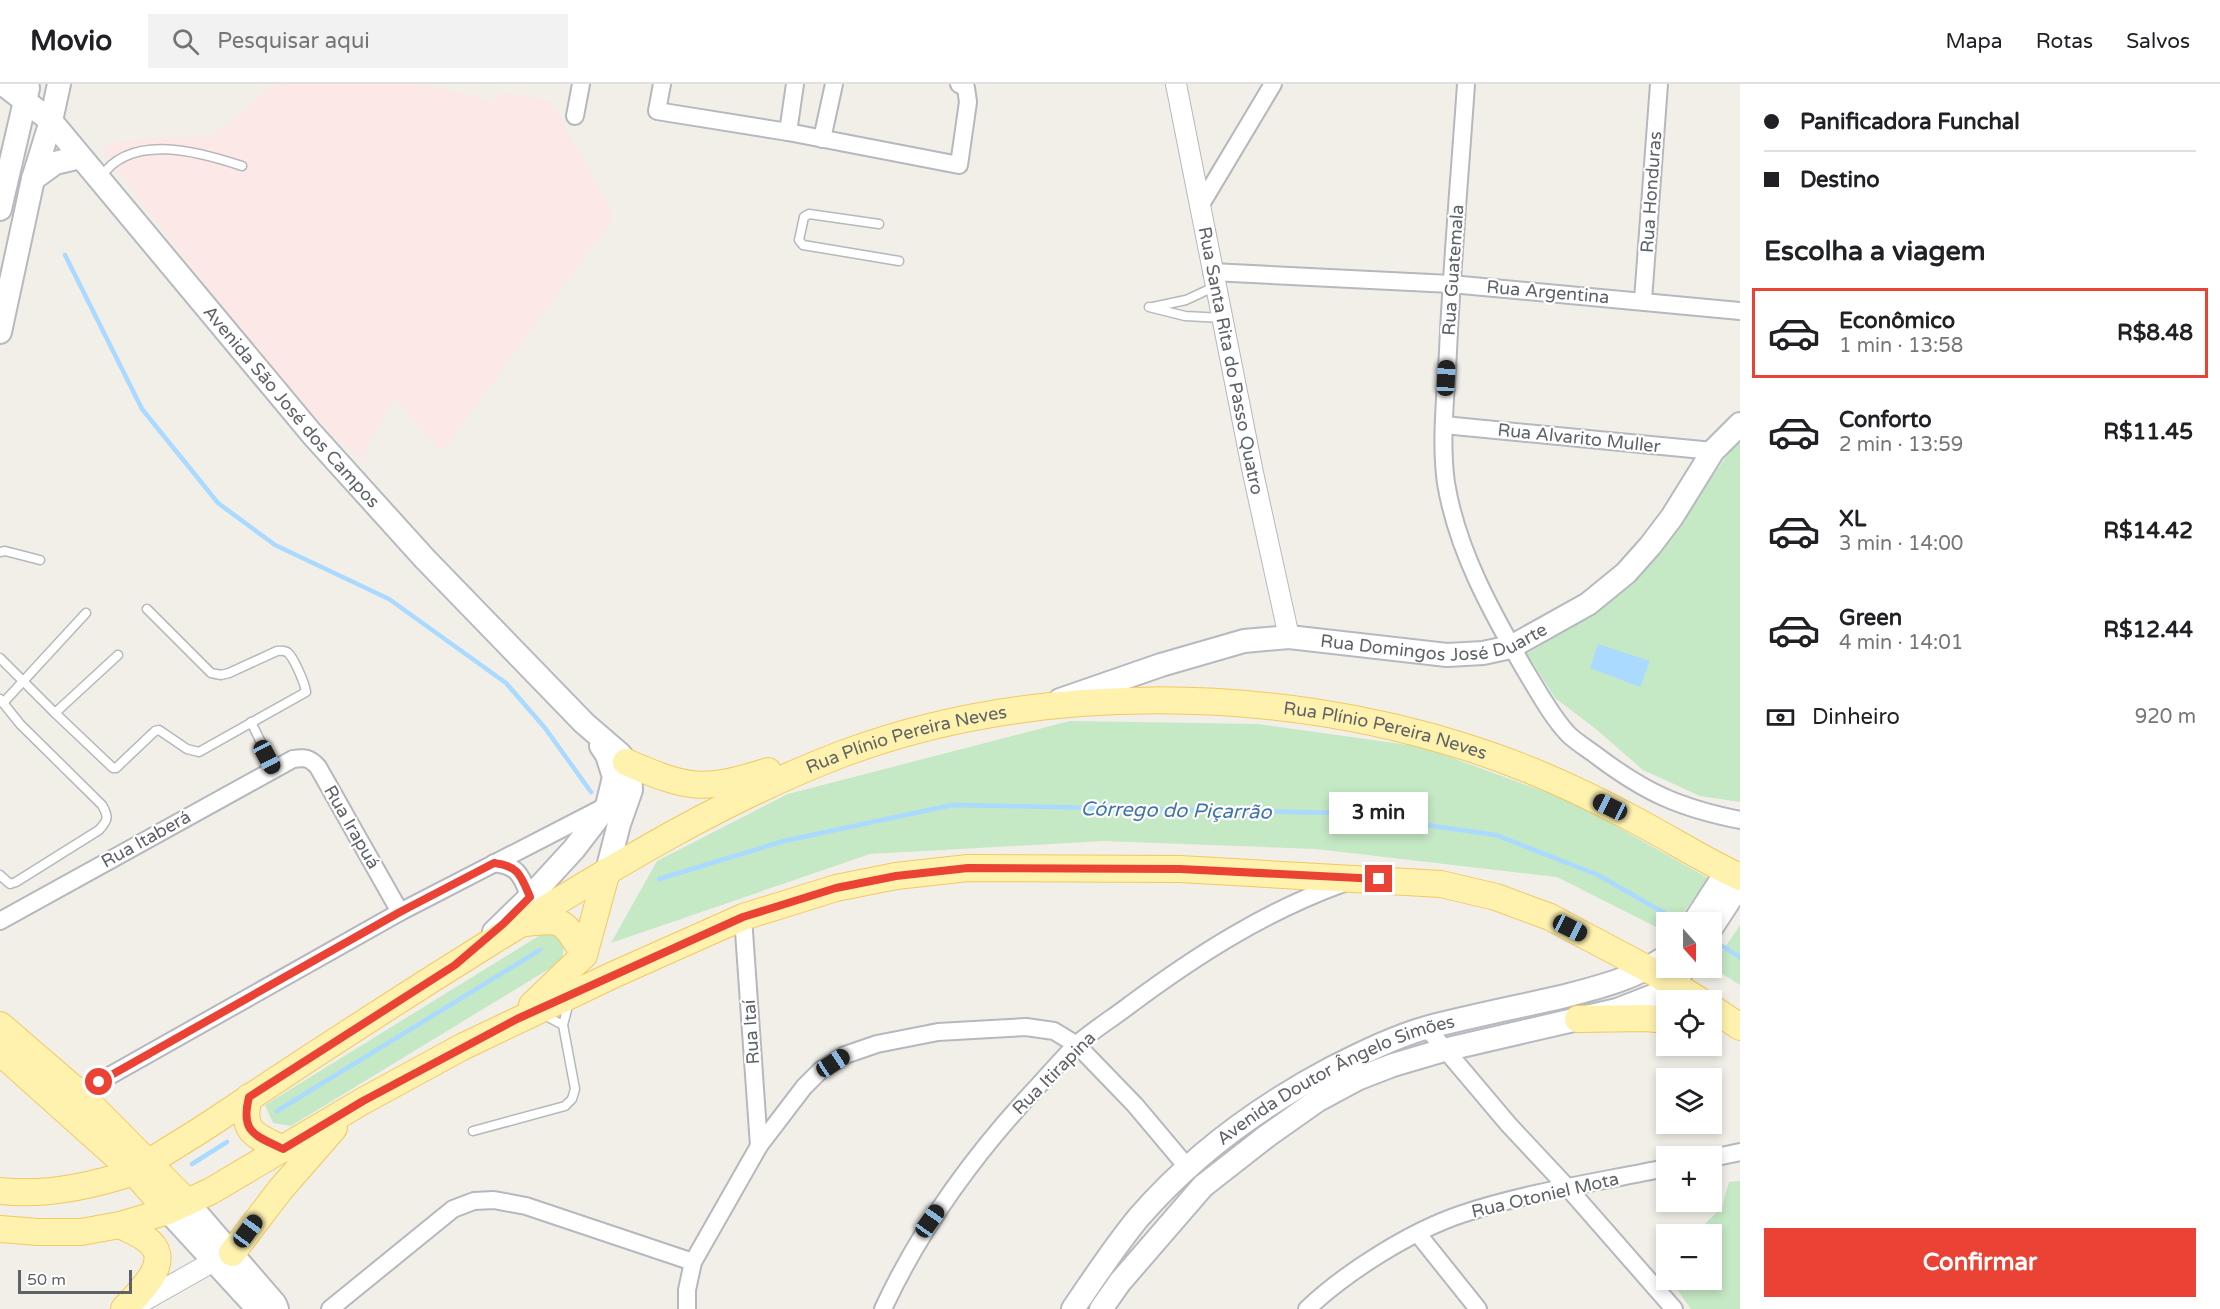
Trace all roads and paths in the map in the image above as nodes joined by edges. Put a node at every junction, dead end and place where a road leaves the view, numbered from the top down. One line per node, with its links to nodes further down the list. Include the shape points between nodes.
1 (3, 84): 12 (main road, Avenida São José dos Campos)
2 (59, 84): 14 (main road)
3 (581, 84): 13 (street)
4 (662, 84): 15 (street, via 657,111)
5 (795, 84): 15 (street)
6 (834, 84): 16 (street)
7 (959, 84): 16 (street, via 966,88 968,102 959,165)
8 (1176, 84): 21 (street, Rua Santa Rita do Passo Quatro)
9 (1273, 84): 21 (street)
10 (1466, 84): 26 (street, Rua Guatemala)
11 (1659, 84): 27 (street, Rua Honduras)
12 (27, 92): 14 (main road, Avenida São José dos Campos); 22 (main road)
13 (575, 116)
14 (51, 121): 17 (main road, Avenida São José dos Campos); 19 (main road)
15 (788, 132): 16 (street)
16 (822, 138)
17 (80, 157): 19 (main road, via 55,163); 20 (main road, Avenida São José dos Campos)
18 (242, 166): 20 (lane, via 183,151 143,152 120,158)
19 (33, 179): 30 (main road)
20 (100, 180): 47 (main road, Avenida São José dos Campos, via 312,434 425,559)
21 (1200, 206): 25 (street, Rua Santa Rita do Passo Quatro)
22 (0, 209)
23 (879, 224): 24 (lane, via 810,214 804,217 799,240 803,245)
24 (899, 261)
25 (1214, 279): 26 (street, Rua Argentina); 29 (street, Rua Santa Rita do Passo Quatro); 29 (lane, via 1186,300 1149,307 1185,316)
26 (1451, 284): 27 (street, Rua Argentina); 32 (street, Rua Guatemala)
27 (1643, 300): 28 (street, Rua Argentina)
28 (1740, 311)
29 (1222, 318): 38 (street, Rua Santa Rita do Passo Quatro)
30 (0, 332)
31 (1740, 424): 33 (main road, Rua Domingos José Duarte)
32 (1444, 425): 33 (street, Rua Alvarito Muller); 39 (street, Rua Guatemala, via 1446,481 1455,524 1479,585)
33 (1713, 451): 39 (main road, Rua Domingos José Duarte, via 1672,517 1626,573 1588,604)
34 (0, 552): 35 (lane)
35 (40, 560)
36 (147, 609): 46 (lane, via 211,673 220,675 277,651 287,652 306,692)
37 (86, 613): 42 (lane)
38 (1289, 637): 39 (main road, Rua Domingos José Duarte, via 1447,656); 44 (main road, Rua Domingos José Duarte, via 1244,641 1161,664)
39 (1511, 647): 53 (street, Rua Guatemala, via 1568,734 1632,782 1666,799)
40 (118, 655): 45 (lane)
41 (0, 658): 42 (lane)
42 (24, 681): 43 (lane); 45 (lane)
43 (2, 701): 58 (lane, via 108,815 99,830 16,882 10,884)
44 (1044, 706): 48 (main road, Rua Plínio Pereira Neves, via 945,724); 56 (main road, Rua Plínio Pereira Neves, via 1173,700 1280,707 1395,727 1469,748 1552,779)
45 (55, 713): 46 (lane, via 113,768 155,731 199,752)
46 (251, 722): 51 (lane)
47 (584, 723): 50 (main road, Avenida São José dos Campos); 52 (main road, Avenida São José dos Campos, via 612,768 613,788)
48 (844, 753): 50 (main road, via 702,786 665,779); 55 (main road, Rua Plínio Pereira Neves, via 761,788)
49 (293, 759): 51 (street, Rua Itaberá); 60 (street, Rua Irapuá, via 310,759 318,767)
50 (626, 762): 55 (main road, via 631,790)
51 (274, 769): 64 (street, Rua Itaberá)
52 (607, 806): 54 (street); 59 (main road, Avenida São José dos Campos)
53 (1740, 820)
54 (494, 863): 59 (street, via 518,872); 60 (street)
55 (607, 871): 65 (main road, Rua Plínio Pereira Neves); 66 (main road)
56 (1737, 873): 61 (main road); 62 (main road)
57 (1359, 878): 63 (main road, via 1180,869 968,868 836,888); 67 (main road, via 1441,884 1496,897); 84 (street, Rua Itirapina, via 1304,897 1226,938)
58 (2, 879)
59 (530, 897): 69 (main road, Avenida São José dos Campos)
60 (400, 912): 87 (street)
61 (1703, 912)
62 (1719, 912)
63 (743, 917): 73 (main road); 91 (street, Rua Itaí)
64 (0, 921)
65 (523, 923): 66 (main road, via 550,920 563,924); 69 (main road, Rua Plínio Pereira Neves)
66 (584, 955): 75 (main road)
67 (1656, 963)
68 (1656, 964): 81 (main road, Avenida Doutor Ângelo Simões, via 1633,977 1604,986)
69 (455, 965): 88 (main road, Rua Plínio Pereira Neves)
70 (1676, 978): 76 (main road, Avenida Doutor Ângelo Simões, via 1644,1001)
71 (1681, 978): 72 (main road)
72 (1691, 990)
73 (570, 995): 75 (main road); 79 (lane)
74 (1722, 1015): 80 (main road)
75 (527, 1016): 79 (lane); 89 (main road)
76 (1578, 1019): 77 (main road); 85 (main road, Avenida Doutor Ângelo Simões)
77 (1656, 1019)
78 (0, 1025): 87 (main road)
79 (563, 1025): 90 (lane, via 575,1089 572,1099 565,1106)
80 (1740, 1027)
81 (1427, 1028): 85 (street); 96 (main road, Avenida Doutor Ângelo Simões, via 1354,1057 1302,1084 1255,1113)
82 (1722, 1032): 83 (main road)
83 (1740, 1036)
84 (1077, 1045): 91 (street, via 1054,1031 1026,1027 938,1032 877,1044 845,1055 821,1070); 96 (street); 111 (street, Rua Itirapina, via 999,1128 960,1180 930,1221)
85 (1444, 1050): 98 (street); 113 (main road, Avenida Doutor Ângelo Simões, via 1357,1079 1318,1100 1267,1136 1203,1185 1134,1264)
86 (0, 1052): 95 (main road)
87 (79, 1093): 95 (main road)
88 (249, 1097): 92 (main road, via 244,1114 252,1134); 95 (main road, Rua Plínio Pereira Neves)
89 (363, 1101): 92 (main road); 104 (main road, via 304,1161)
90 (474, 1131)
91 (759, 1146): 105 (street)
92 (283, 1149): 100 (main road)
93 (1740, 1152): 94 (street)
94 (1722, 1156)
95 (141, 1167): 99 (main road, Rua Plínio Pereira Neves, via 115,1179 56,1190); 100 (main road)
96 (1188, 1168): 112 (main road, Avenida Doutor Ângelo Simões, via 1140,1217)
97 (1656, 1170): 98 (street, Rua Otoniel Mota)
98 (1568, 1188): 103 (street, Rua Otoniel Mota, via 1460,1214); 116 (street)
99 (0, 1191)
100 (178, 1207): 101 (main road); 104 (main road)
101 (120, 1225): 102 (main road, via 81,1232); 106 (main road, via 147,1239 158,1256 154,1272)
102 (0, 1229)
103 (1418, 1234): 114 (street, Rua Otoniel Mota, via 1366,1263); 115 (street)
104 (223, 1257): 106 (street); 107 (main road); 108 (main road)
105 (693, 1262): 109 (street, via 526,1206 474,1201 453,1209); 110 (street)
106 (126, 1309)
107 (258, 1309)
108 (277, 1309)
109 (330, 1309)
110 (687, 1309)
111 (883, 1309)
112 (1073, 1309)
113 (1101, 1309)
114 (1307, 1309)
115 (1478, 1309)
116 (1674, 1309)

